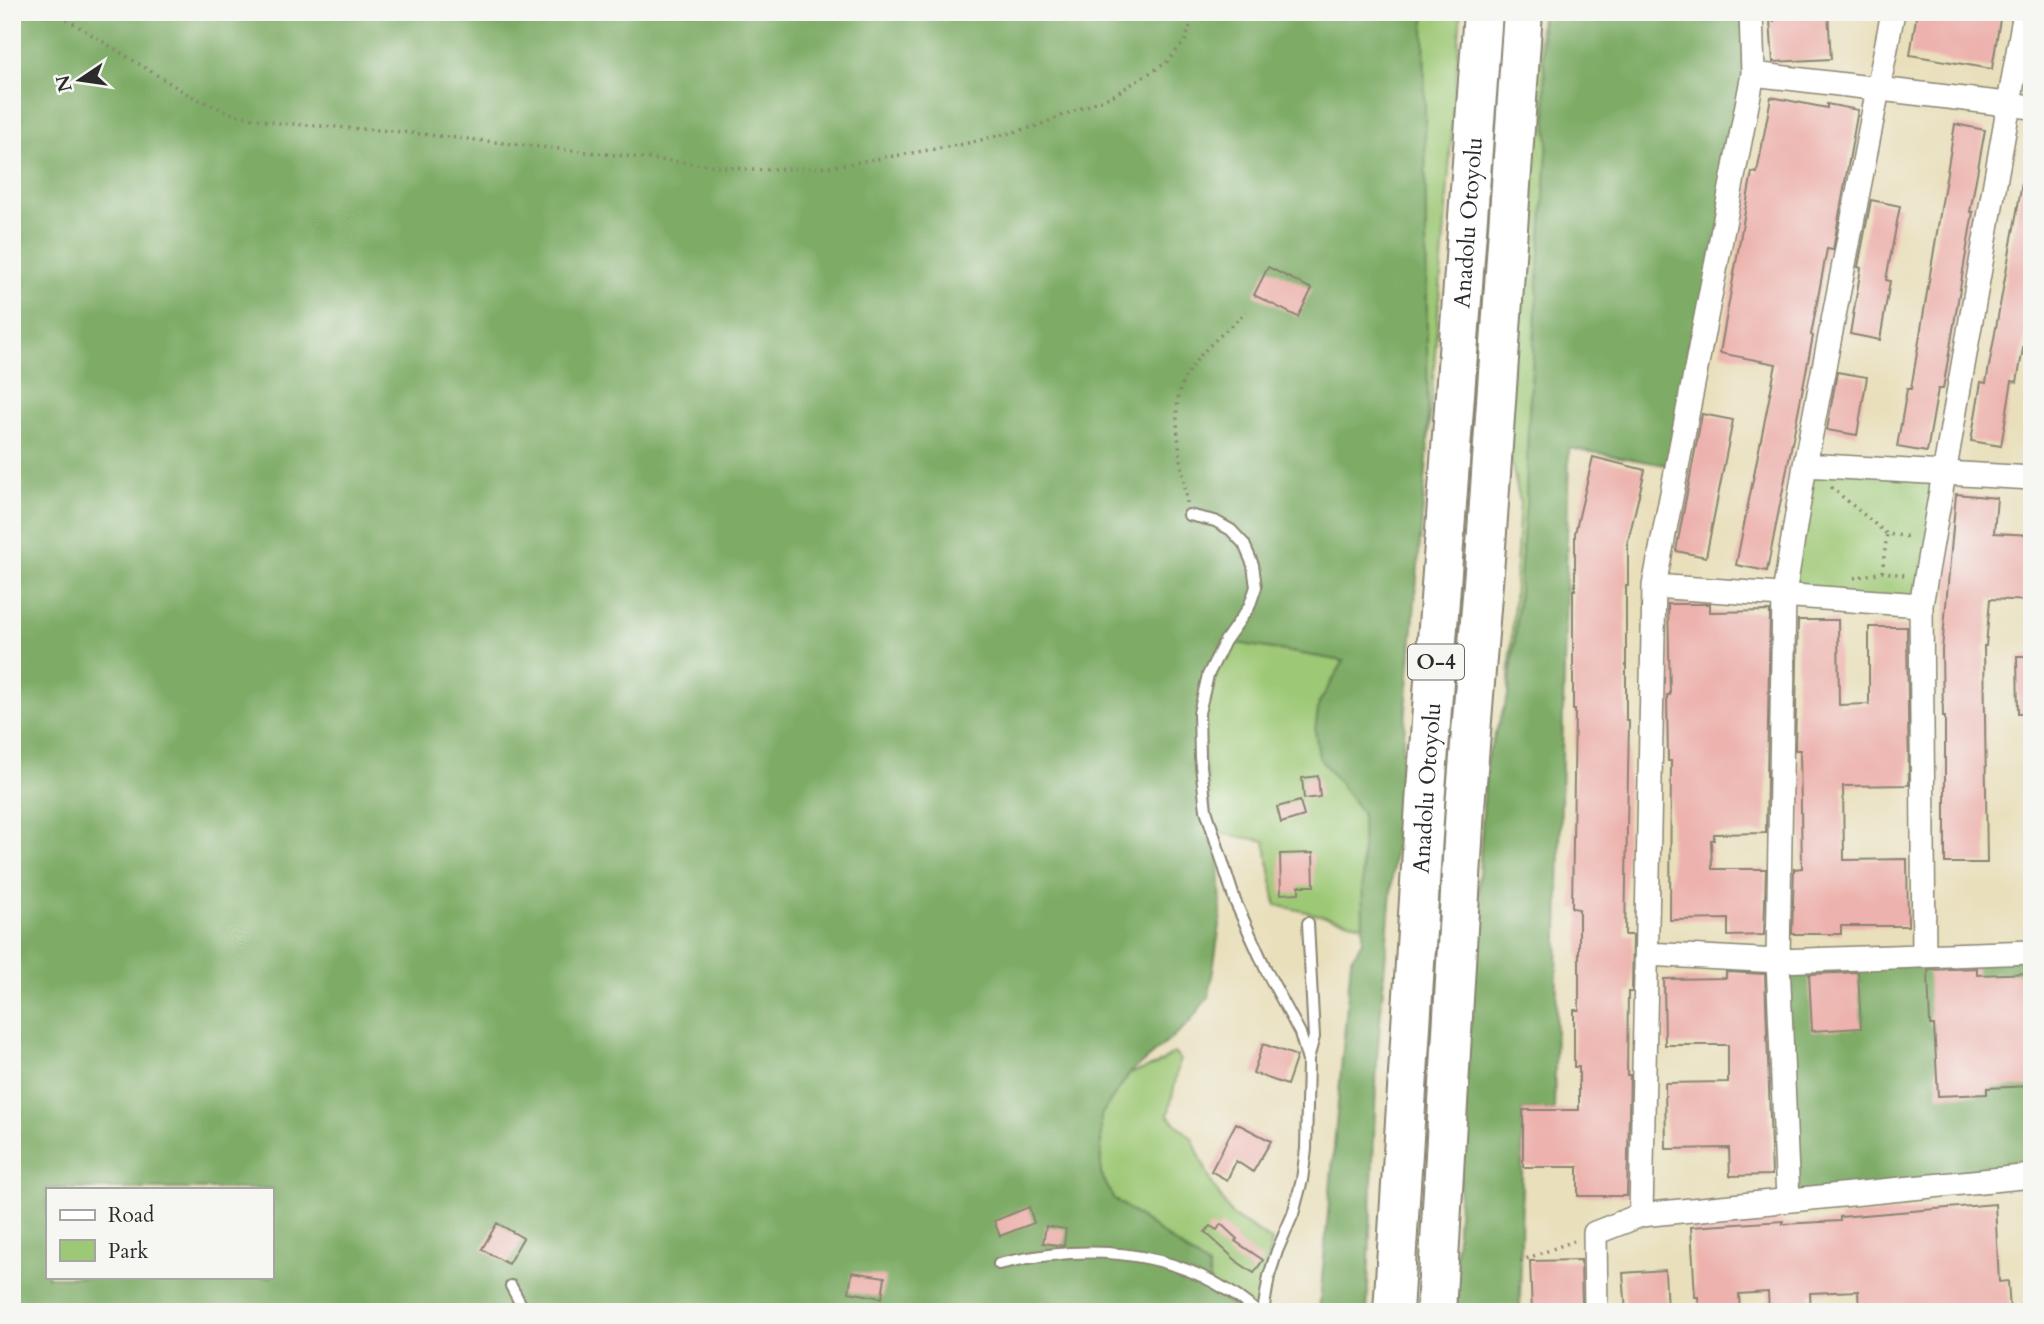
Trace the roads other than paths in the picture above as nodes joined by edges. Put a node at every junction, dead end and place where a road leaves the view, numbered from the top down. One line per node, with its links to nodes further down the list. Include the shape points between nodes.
1 (1483, 12): 30 (highway, Anadolu Otoyolu / O-4)
2 (1523, 12): 31 (highway, Anadolu Otoyolu / O-4, via 1465,807)
3 (1751, 12): 6 (street)
4 (1893, 12): 7 (street)
5 (2025, 12): 8 (street)
6 (1753, 74): 7 (street); 13 (street)
7 (1877, 89): 8 (street); 9 (street)
8 (2021, 106): 10 (street)
9 (1805, 466): 10 (street); 14 (street)
10 (1942, 475): 11 (street); 15 (street)
11 (2032, 478)
12 (1189, 515): 21 (lane, via 1231,530 1244,544 1253,565 1256,587 1249,607 1208,675 1199,713 1200,757 1206,810 1235,901 1300,1033)
13 (1654, 586): 14 (street); 18 (street)
14 (1784, 594): 15 (street); 20 (street)
15 (1921, 604): 19 (street)
16 (1308, 923): 21 (lane, via 1314,1037)
17 (2032, 952): 19 (street)
18 (1647, 954): 20 (street); 24 (street)
19 (1924, 956): 20 (street)
20 (1778, 961): 23 (street)
21 (1308, 1060): 29 (lane, via 1302,1181 1269,1276)
22 (2032, 1176): 23 (street)
23 (1788, 1200): 24 (street)
24 (1641, 1215): 32 (street, via 1595,1233)
25 (999, 1264): 28 (lane, via 1038,1255 1116,1253 1196,1272 1236,1294)
26 (511, 1286): 27 (lane)
27 (525, 1312)
28 (1257, 1312)
29 (1263, 1312)
30 (1393, 1312)
31 (1436, 1312)
32 (1596, 1312)

